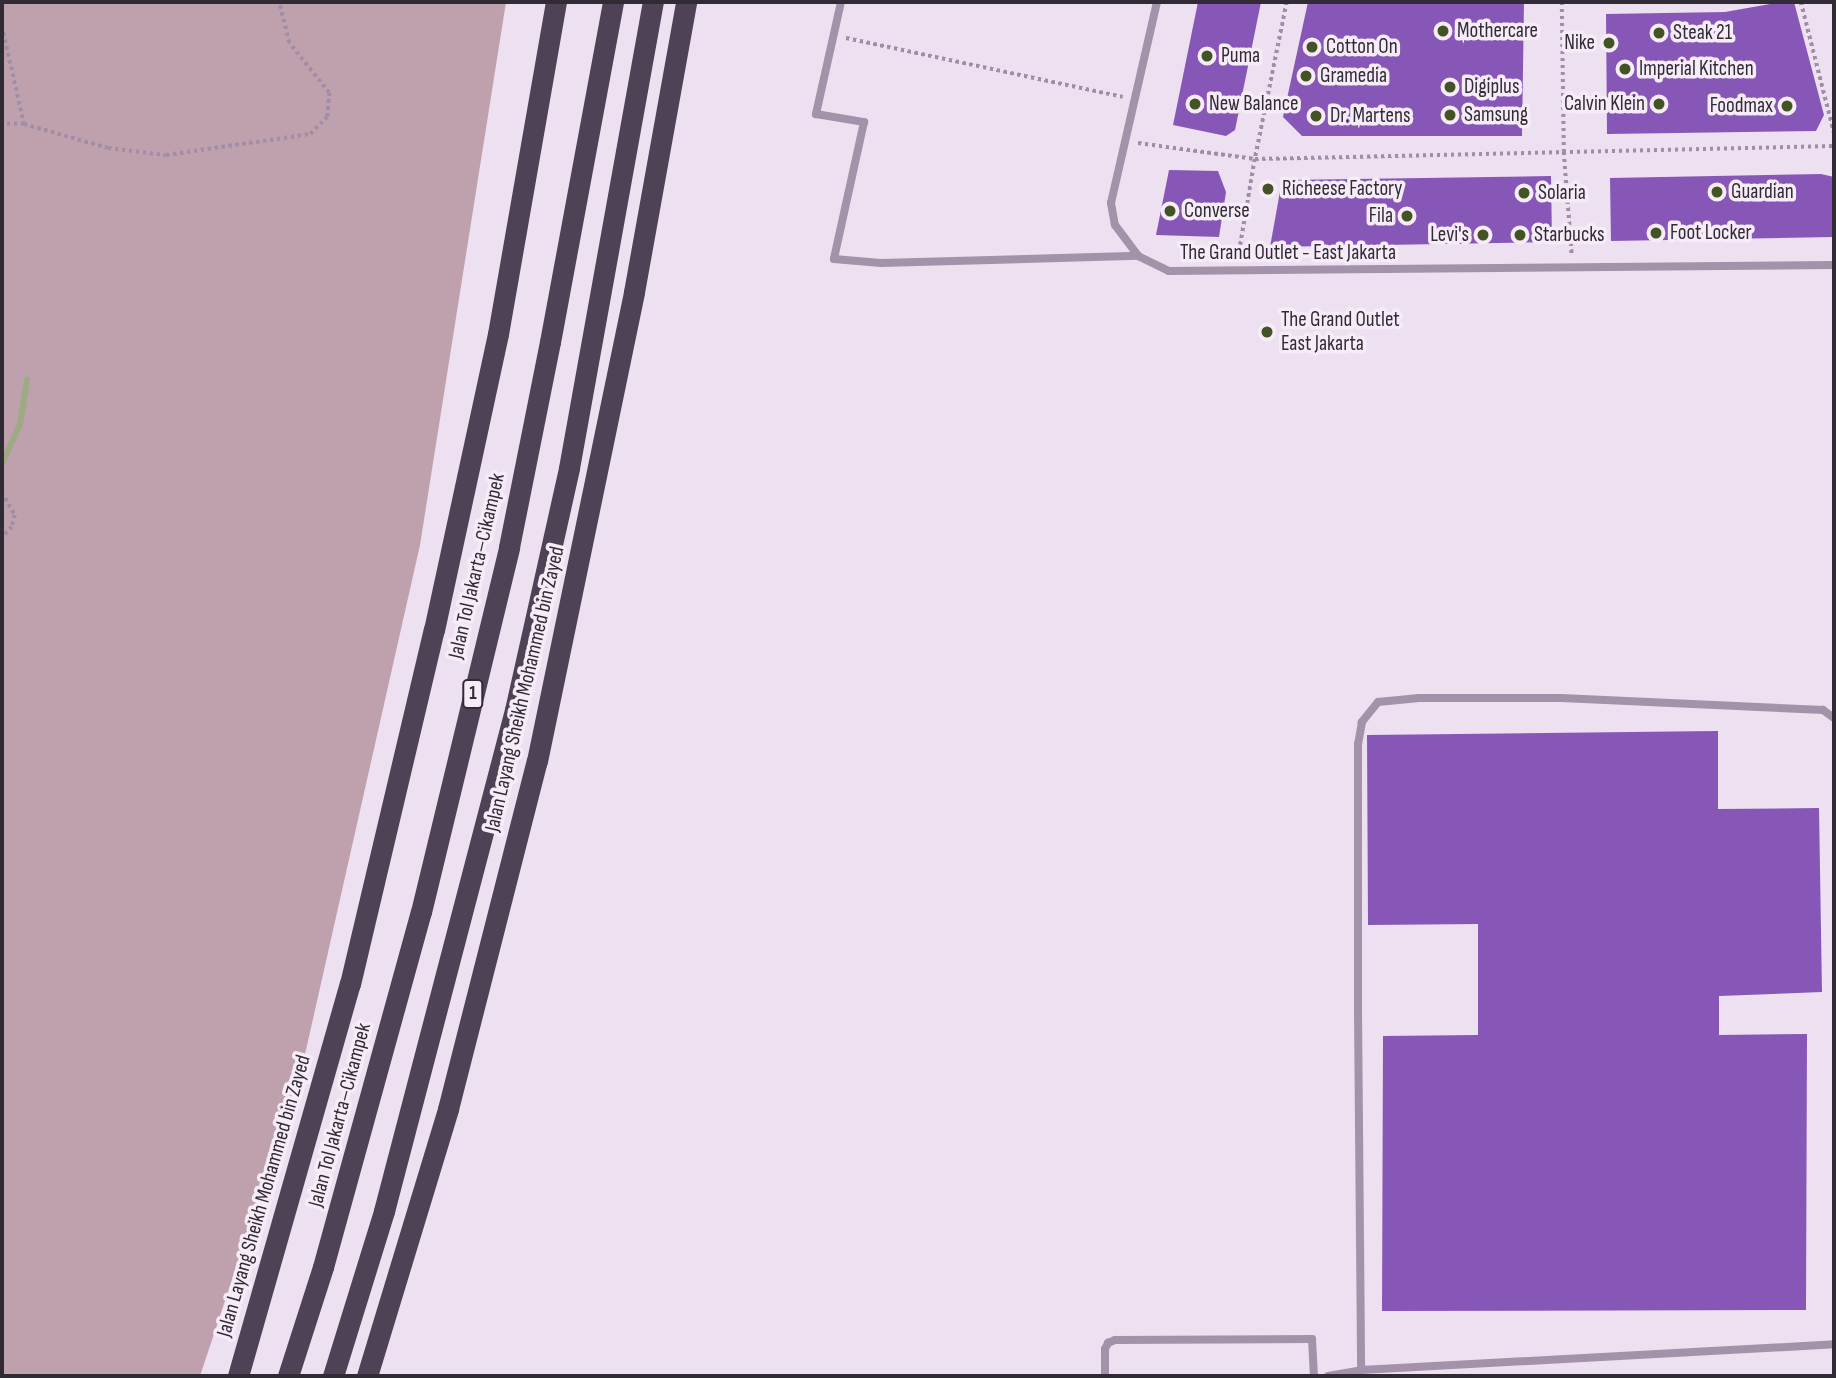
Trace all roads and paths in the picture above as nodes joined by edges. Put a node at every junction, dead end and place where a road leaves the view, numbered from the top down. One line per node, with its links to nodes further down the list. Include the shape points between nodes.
1 (279, 2): 15 (path, via 289,43 329,93 327,117 310,134 166,155 137,154)
2 (556, 2): 30 (highway, Jalan Layang Sheikh Mohammed bin Zayed, via 498,334 434,630 350,984)
3 (613, 2): 31 (highway, Jalan Tol Jakarta–Cikampek / 1, via 505,560 421,912 327,1254)
4 (653, 2): 32 (highway, 1, via 569,468 518,696 384,1211)
5 (686, 2): 33 (highway, Jalan Layang Sheikh Mohammed bin Zayed, via 634,292 537,761 448,1109)
6 (841, 2): 12 (lane)
7 (1157, 2): 13 (lane, The Grand Outlet - East Jakarta)
8 (1287, 2): 20 (path)
9 (1562, 2): 19 (path)
10 (1801, 2): 16 (path)
11 (2, 26): 15 (path)
12 (834, 35): 13 (path); 21 (lane, via 816,114 864,122 834,259 881,263)
13 (1135, 100): 17 (lane, The Grand Outlet - East Jakarta)
14 (2, 124): 15 (path)
15 (24, 124)
16 (1834, 131)
17 (1125, 142): 20 (path); 21 (lane, The Grand Outlet - East Jakarta, via 1111,203 1115,225)
18 (1834, 146): 19 (path)
19 (1564, 152): 20 (path); 23 (path)
20 (1255, 159): 24 (path)
21 (1138, 256): 24 (lane, The Grand Outlet - East Jakarta, via 1169,271)
22 (1834, 265): 23 (lane, The Grand Outlet - East Jakarta)
23 (1573, 268): 24 (lane, The Grand Outlet - East Jakarta)
24 (1236, 271)
25 (2, 492): 26 (path, via 15,514 12,527)
26 (2, 538)
27 (1834, 718): 29 (lane, via 1823,710 1561,698 1409,699 1378,702 1369,710 1358,744)
28 (1834, 1344): 29 (lane)
29 (1361, 1370): 36 (lane)
30 (239, 1376)
31 (288, 1376)
32 (333, 1376)
33 (367, 1376)
34 (1105, 1376): 35 (lane, via 1105,1349 1115,1340 1312,1339)
35 (1314, 1376)
36 (1328, 1376)

